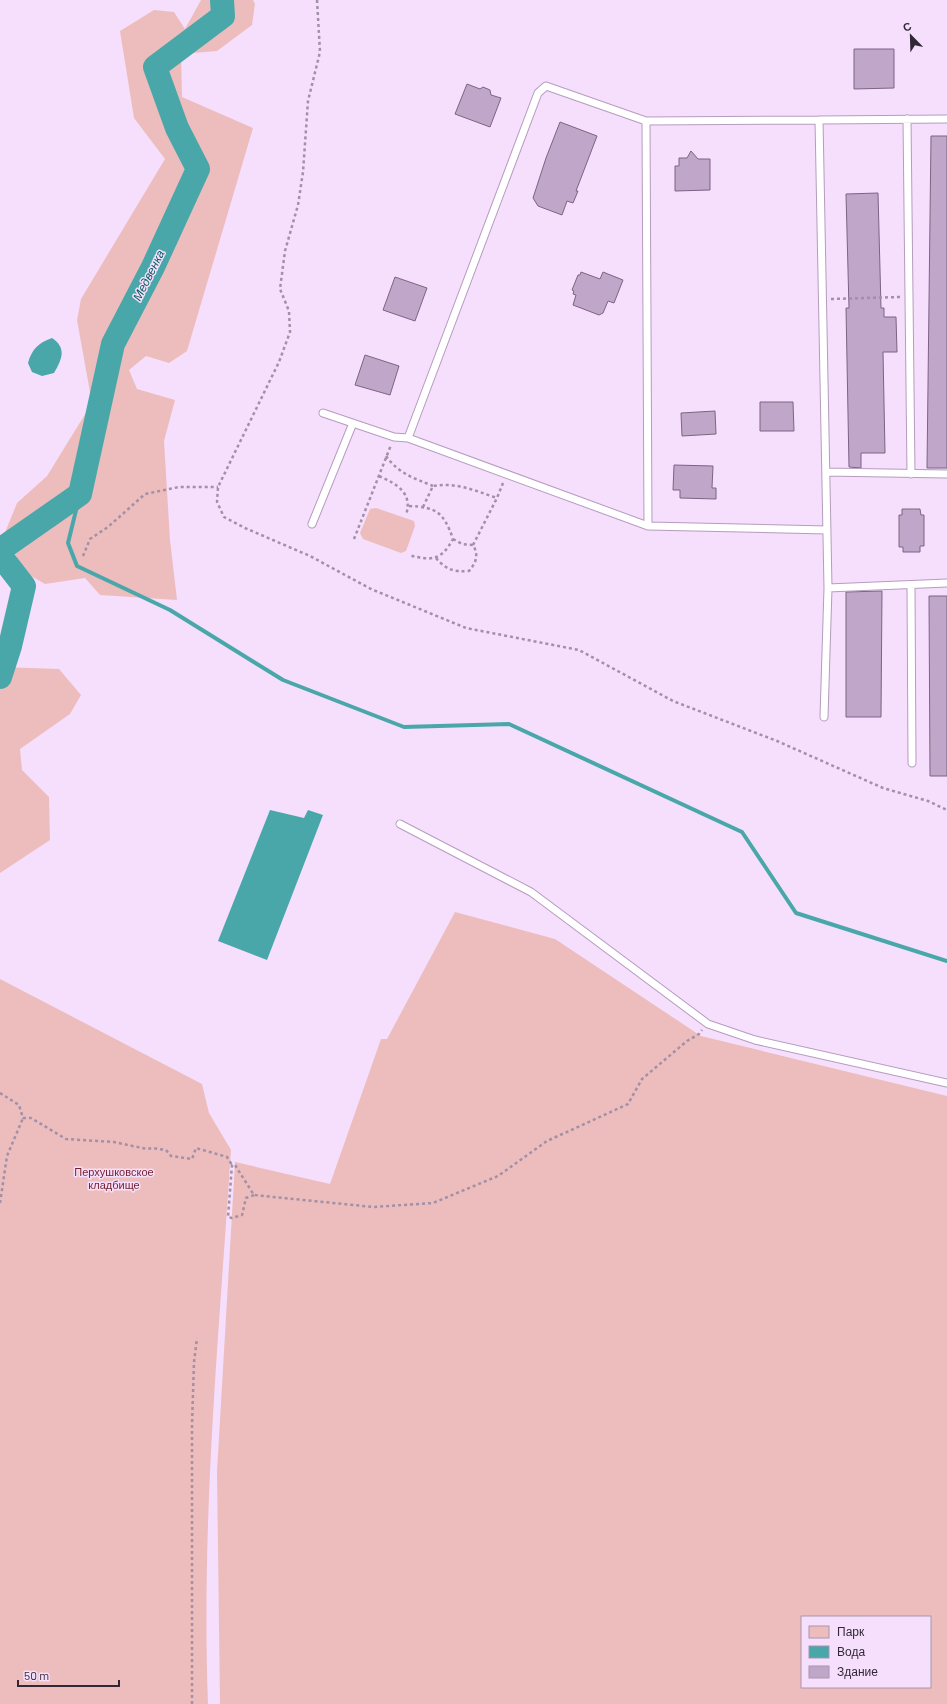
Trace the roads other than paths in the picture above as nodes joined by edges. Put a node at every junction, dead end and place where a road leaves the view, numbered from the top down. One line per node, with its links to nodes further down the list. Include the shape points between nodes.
1 (907, 119): 2 (lane); 3 (lane); 9 (lane)
2 (947, 119)
3 (819, 120): 4 (lane); 8 (lane)
4 (646, 121): 7 (lane, via 546,86 538,93); 12 (lane)
5 (324, 413): 6 (lane)
6 (353, 423): 7 (lane, via 394,437); 11 (lane)
7 (408, 438): 12 (lane)
8 (826, 472): 9 (lane); 13 (lane)
9 (912, 474): 10 (lane)
10 (947, 474)
11 (312, 524)
12 (648, 526): 13 (lane)
13 (827, 530): 16 (lane)
14 (947, 583): 15 (lane)
15 (910, 585): 16 (lane); 18 (lane)
16 (828, 588): 17 (lane)
17 (824, 717)
18 (912, 763)
19 (400, 824): 20 (lane, via 531,892 708,1024 755,1040)
20 (947, 1083)

